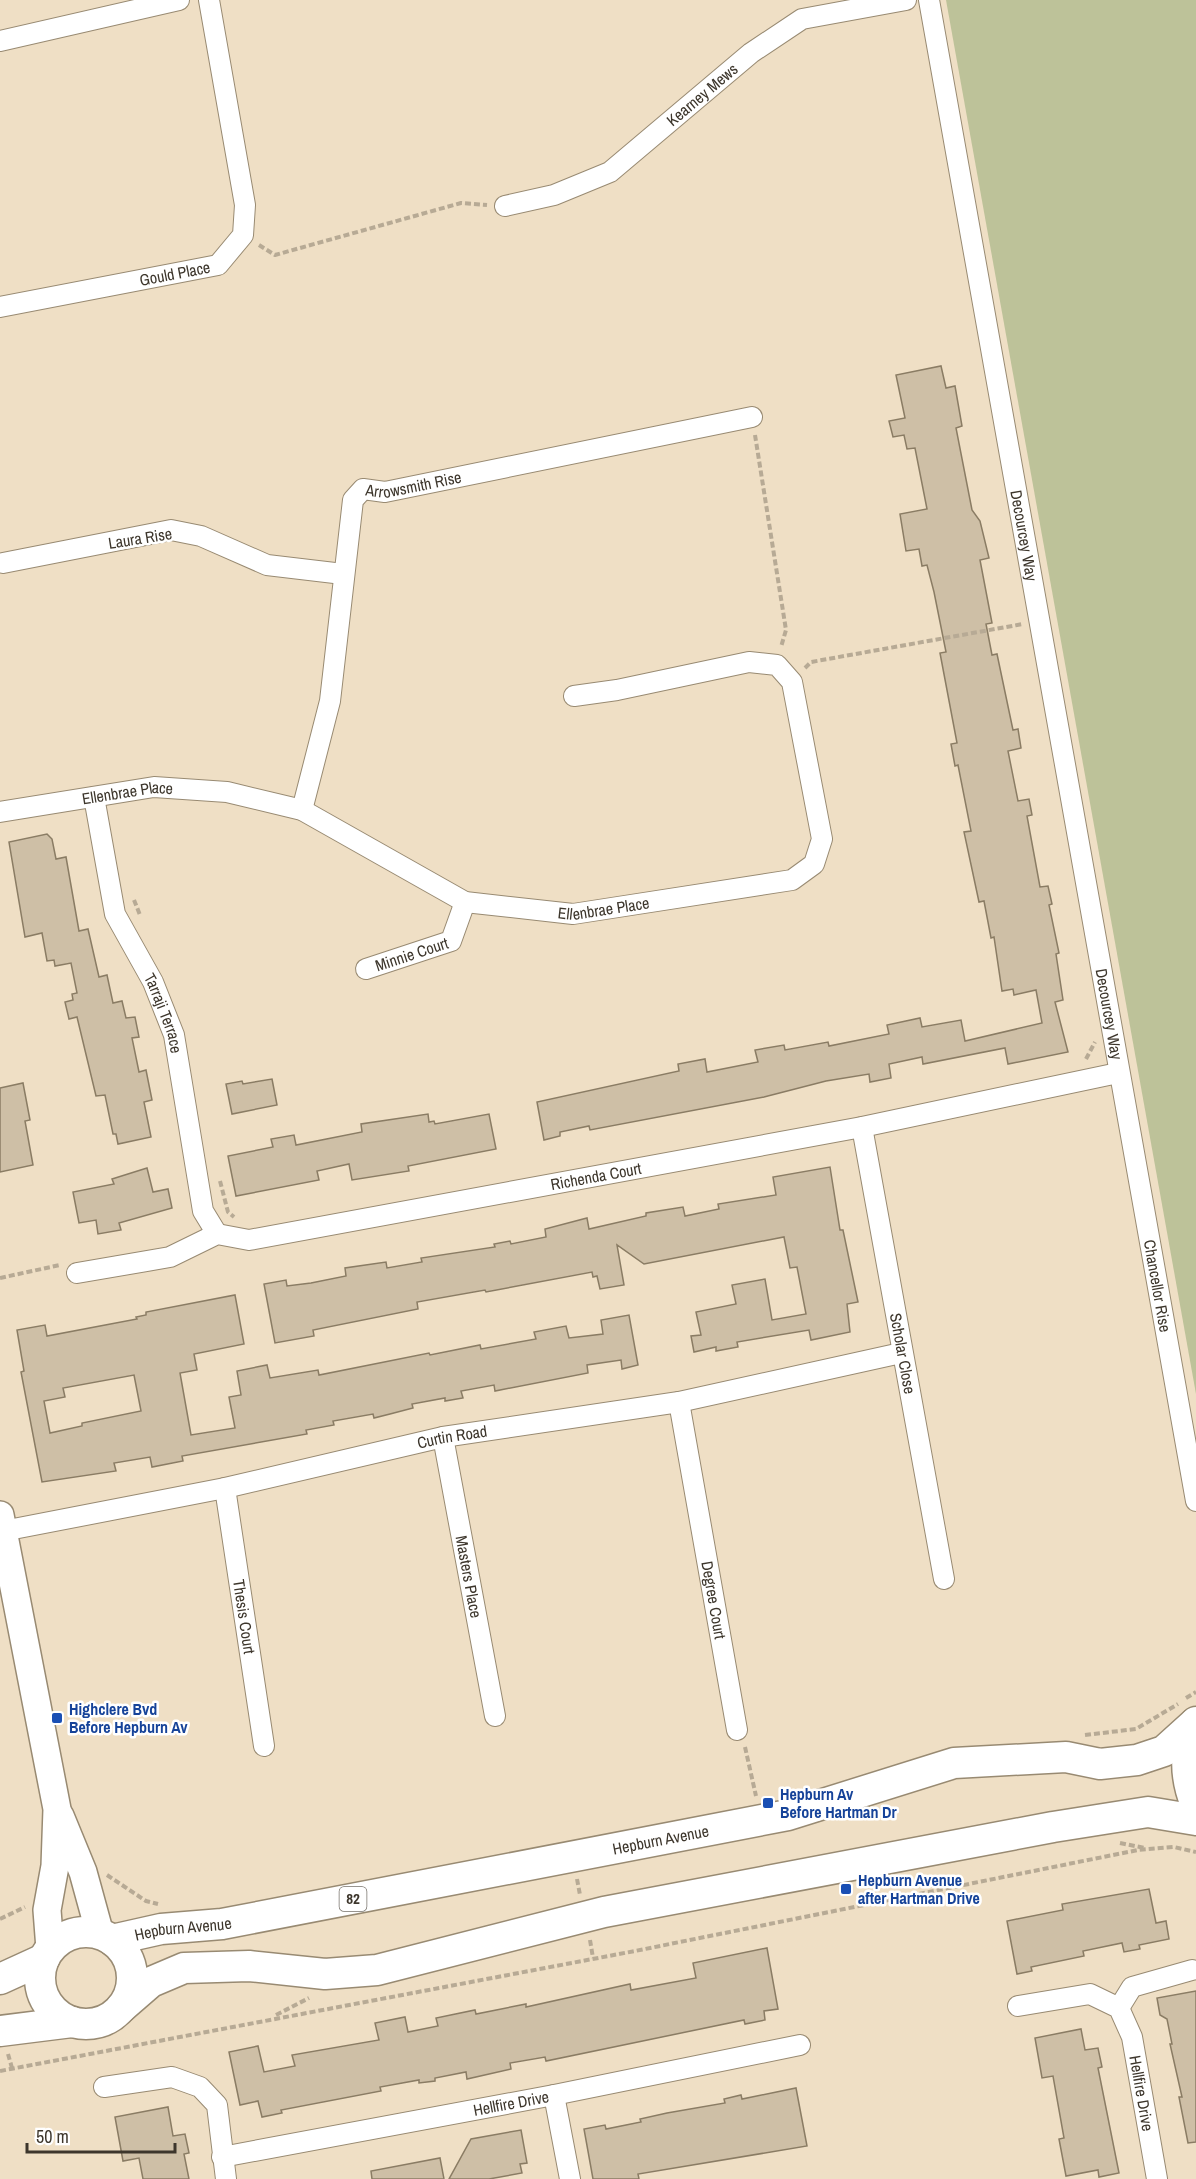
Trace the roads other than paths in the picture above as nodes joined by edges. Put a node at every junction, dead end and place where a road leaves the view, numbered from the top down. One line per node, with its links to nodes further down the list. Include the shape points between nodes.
1 (179, 0): 5 (street)
2 (209, 0): 7 (street, Gould Place, via 245,205 243,235 218,266)
3 (906, 0): 6 (street, Kearney Mews, via 802,19 751,53 610,172 554,195)
4 (928, 0): 17 (street, Decourcey Way, via 1030,622)
5 (0, 41)
6 (505, 206)
7 (0, 307)
8 (752, 417): 10 (street, Arrowsmith Rise, via 384,492 363,489 353,500)
9 (3, 563): 10 (street, Laura Rise, via 171,530 201,536 267,565)
10 (343, 574): 13 (street, Arrowsmith Rise, via 330,701)
11 (574, 696): 15 (street, Ellenbrae Place, via 749,662 777,665 792,682 822,839 814,864 792,880 573,914)
12 (94, 796): 13 (street, Ellenbrae Place, via 154,787 227,792); 14 (street, Ellenbrae Place); 19 (street, Tarraji Terrace, via 115,915 153,982 174,1035 203,1211)
13 (302, 810): 15 (street, Ellenbrae Place)
14 (0, 812)
15 (465, 902): 16 (street, Minnie Court, via 451,941)
16 (366, 969)
17 (1118, 1073): 18 (street, Richenda Court); 25 (street, Chancellor Rise)
18 (862, 1127): 19 (street, Richenda Court, via 249,1240); 21 (street, Scholar Close)
19 (217, 1234): 20 (street, via 170,1257)
20 (77, 1273)
21 (901, 1353): 22 (street, Curtin Road); 27 (street, Scholar Close)
22 (678, 1402): 23 (street, Curtin Road); 30 (street, Degree Court)
23 (443, 1437): 24 (street, Curtin Road); 28 (street, Masters Place)
24 (225, 1488): 26 (street, Curtin Road); 31 (street, Thesis Court)
25 (1196, 1501)
26 (2, 1523): 33 (street)
27 (944, 1579)
28 (495, 1716)
29 (1196, 1722): 32 (main road, 82, via 1186,1752 1186,1776); 35 (main road, Hepburn Avenue / 82, via 1164,1751 1137,1760 1100,1764 1066,1757 954,1763 788,1815 222,1924)
30 (736, 1730)
31 (264, 1746)
32 (1196, 1804)
33 (57, 1809): 35 (street); 36 (street, via 55,1866 47,1910)
34 (1196, 1820): 40 (main road, via 1148,1812 1053,1827 604,1912 376,1970 325,1974 249,1966 184,1968 151,1982)
35 (106, 1937): 36 (main road, Hepburn Avenue / 82, via 77,1933 62,1938); 40 (main road, Hepburn Avenue, via 122,1948 129,1962 132,1978)
36 (47, 1954): 38 (main road, Hepburn Avenue / 82); 42 (main road, via 40,1981 42,1991 54,2010)
37 (1192, 1970): 41 (street, via 1132,1987)
38 (0, 1979)
39 (1018, 2006): 41 (street, via 1090,1994)
40 (121, 2008): 42 (main road, via 90,2024)
41 (1119, 2008): 50 (street, Hellfire Drive, via 1132,2037)
42 (72, 2022): 43 (main road)
43 (0, 2031)
44 (800, 2044): 46 (street, Hellfire Drive)
45 (104, 2086): 47 (street, via 172,2077 200,2087 217,2105)
46 (554, 2095): 47 (street, Hellfire Drive); 49 (street)
47 (222, 2157): 48 (street)
48 (226, 2179)
49 (570, 2179)
50 (1157, 2179)

